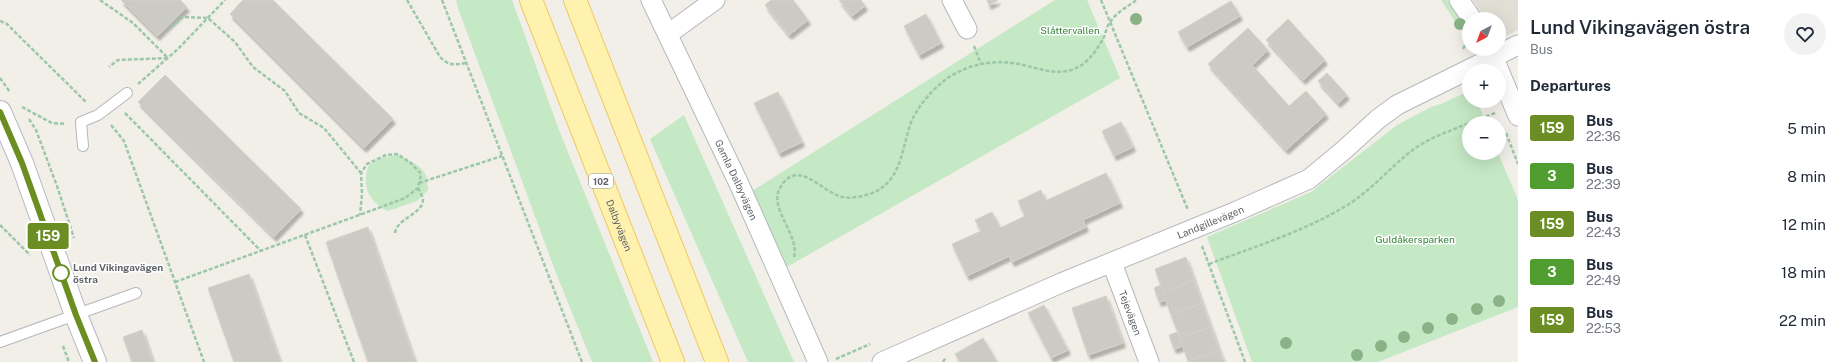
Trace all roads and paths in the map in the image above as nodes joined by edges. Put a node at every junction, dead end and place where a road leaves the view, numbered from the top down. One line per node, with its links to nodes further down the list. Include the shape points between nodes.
1 (100, 0): 24 (path, via 134,23)
2 (226, 0): 14 (path)
3 (406, 0): 25 (path, via 447,64 452,66)
4 (442, 0): 25 (path)
5 (531, 0): 65 (main road, Dalbyvägen / 102)
6 (575, 0): 66 (main road)
7 (652, 0): 19 (street, Gamla Dalbyvägen)
8 (715, 0): 19 (street)
9 (952, 0): 18 (street)
10 (1101, 0): 16 (path)
11 (1136, 0): 16 (path)
12 (1459, 0): 13 (street)
13 (1467, 12)
14 (208, 18): 17 (path, via 182,17 174,24); 24 (path); 40 (path, via 235,42 253,67 285,91 299,113 324,128)
15 (0, 21): 31 (path, via 7,24)
16 (1110, 21): 44 (path); 55 (path, via 1097,49 1079,67 1058,73 1008,62 991,63 969,68 945,80 920,107 913,119 897,169 891,179 876,191 860,196 840,196 800,174 786,180 780,187 777,200 792,239 794,255 791,265)
17 (171, 23)
18 (967, 29)
19 (668, 34): 55 (street, Gamla Dalbyvägen)
20 (1518, 45): 21 (street, Landgillevägen)
21 (1506, 49)
22 (1487, 56): 48 (street, Landgillevägen, via 1397,105 1309,179)
23 (1493, 56): 33 (street)
24 (168, 58): 26 (path, via 118,60); 27 (path)
25 (466, 63): 38 (path)
26 (109, 67)
27 (127, 93): 28 (lane)
28 (114, 103): 31 (lane); 51 (path)
29 (10, 109): 34 (path, via 60,125); 58 (street, via 22,163)
30 (1498, 111): 32 (path)
31 (98, 114): 34 (lane); 56 (path, via 114,127 124,141)
32 (1486, 116)
33 (1518, 116)
34 (81, 122): 37 (lane)
35 (1462, 126): 54 (path, via 1432,138 1414,150 1364,193 1336,212 1288,234)
36 (1506, 131): 39 (path)
37 (83, 146)
38 (502, 156): 41 (path); 64 (path)
39 (1518, 164)
40 (361, 173): 41 (path, via 367,164 386,155 397,154 412,163 421,174); 46 (path)
41 (419, 183): 42 (path)
42 (418, 188): 46 (path, via 405,198); 49 (path, via 423,200 421,207 397,227)
43 (1194, 205): 44 (path)
44 (1187, 208): 45 (path); 48 (path)
45 (1180, 211)
46 (360, 215): 50 (path)
47 (0, 225): 52 (path)
48 (1195, 228): 53 (street, Landgillevägen); 54 (path)
49 (395, 233)
50 (305, 235): 51 (path); 63 (path)
51 (261, 251): 56 (path)
52 (30, 255)
53 (1112, 263): 69 (street, Landgillevägen); 70 (street, Tejevägen)
54 (1209, 264): 71 (path)
55 (778, 272): 67 (street, Gamla Dalbyvägen)
56 (175, 282): 62 (path)
57 (136, 293): 58 (lane)
58 (76, 315): 59 (lane); 61 (street)
59 (0, 342)
60 (872, 343): 68 (path)
61 (95, 362)
62 (204, 362)
63 (354, 362)
64 (582, 362)
65 (673, 362)
66 (717, 362)
67 (818, 362)
68 (829, 362)
69 (882, 362)
70 (1149, 362)
71 (1245, 362)

